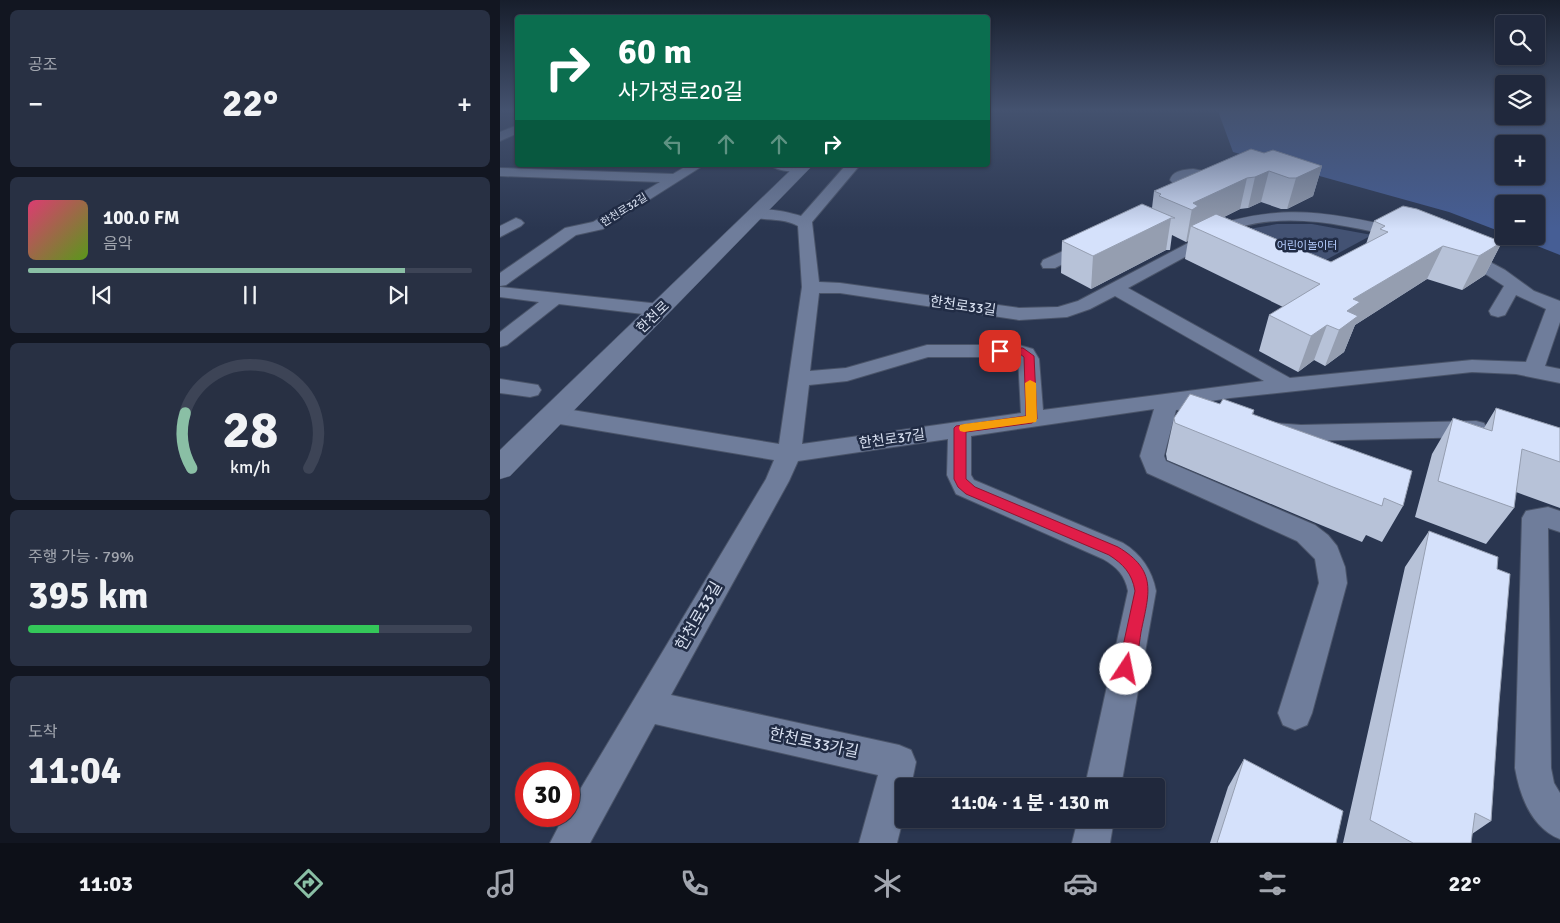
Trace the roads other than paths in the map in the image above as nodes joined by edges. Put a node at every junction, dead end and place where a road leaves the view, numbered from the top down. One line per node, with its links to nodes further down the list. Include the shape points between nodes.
1 (694, 167): 5 (street, 한천로32길)
2 (803, 167): 8 (main road, 한천로)
3 (851, 167): 10 (street)
4 (500, 172): 5 (street)
5 (676, 178): 18 (street, 한천로32길, via 598,226 571,231)
6 (1208, 186): 7 (street)
7 (1183, 198)
8 (757, 214): 10 (street); 25 (main road, 한천로)
9 (516, 222): 11 (street)
10 (804, 222): 20 (street, 한천로33길)
11 (500, 232)
12 (1412, 235): 16 (street, 한천로33길, via 1324,218 1262,217 1235,224)
13 (1099, 240): 17 (street)
14 (1172, 243): 16 (street)
15 (1448, 244): 19 (street)
16 (1188, 250): 21 (street, 한천로33길)
17 (1049, 264)
18 (500, 281)
19 (1514, 285): 24 (street, via 1528,295); 26 (street)
20 (811, 287): 21 (street, 한천로33길, via 840,288 1019,314 1060,313 1084,306); 30 (street, 한천로33길)
21 (1116, 288): 31 (street)
22 (500, 292): 23 (street)
23 (555, 298): 25 (street); 27 (street)
24 (1558, 307): 28 (street)
25 (660, 310): 36 (main road, 한천로)
26 (1498, 311)
27 (500, 341)
28 (1534, 368): 29 (street, 한천로37길); 31 (street, 한천로37길, via 1472,366)
29 (1560, 376)
30 (799, 379): 37 (street, via 847,374 927,351 1019,351 1026,353 1029,359); 41 (street, 한천로33길)
31 (1287, 385): 34 (street, 한천로37길)
32 (500, 386): 33 (street)
33 (530, 390)
34 (1168, 400): 35 (street); 37 (street, 한천로37길); 45 (street, via 1152,456 1156,467 1306,533 1318,541 1330,558 1333,583)
35 (1212, 414)
36 (554, 415): 41 (street, 한천로37길); 42 (main road, 한천로)
37 (1032, 419): 38 (street, 한천로37길)
38 (960, 428): 41 (street, 한천로37길); 46 (street, via 959,475 965,487 1113,551 1127,559 1140,578 1142,591)
39 (1256, 428): 40 (street, via 1301,433)
40 (1496, 430)
41 (789, 454): 44 (street, 한천로33길, via 777,481)
42 (500, 468)
43 (1560, 522): 47 (street, via 1535,518 1533,768 1536,787)
44 (648, 706): 49 (street, 한천로33길); 50 (street, 한천로33가길, via 899,762)
45 (1295, 713)
46 (1104, 778)
47 (1560, 821)
48 (1094, 828): 51 (street)
49 (569, 843)
50 (878, 843)
51 (1091, 843)

